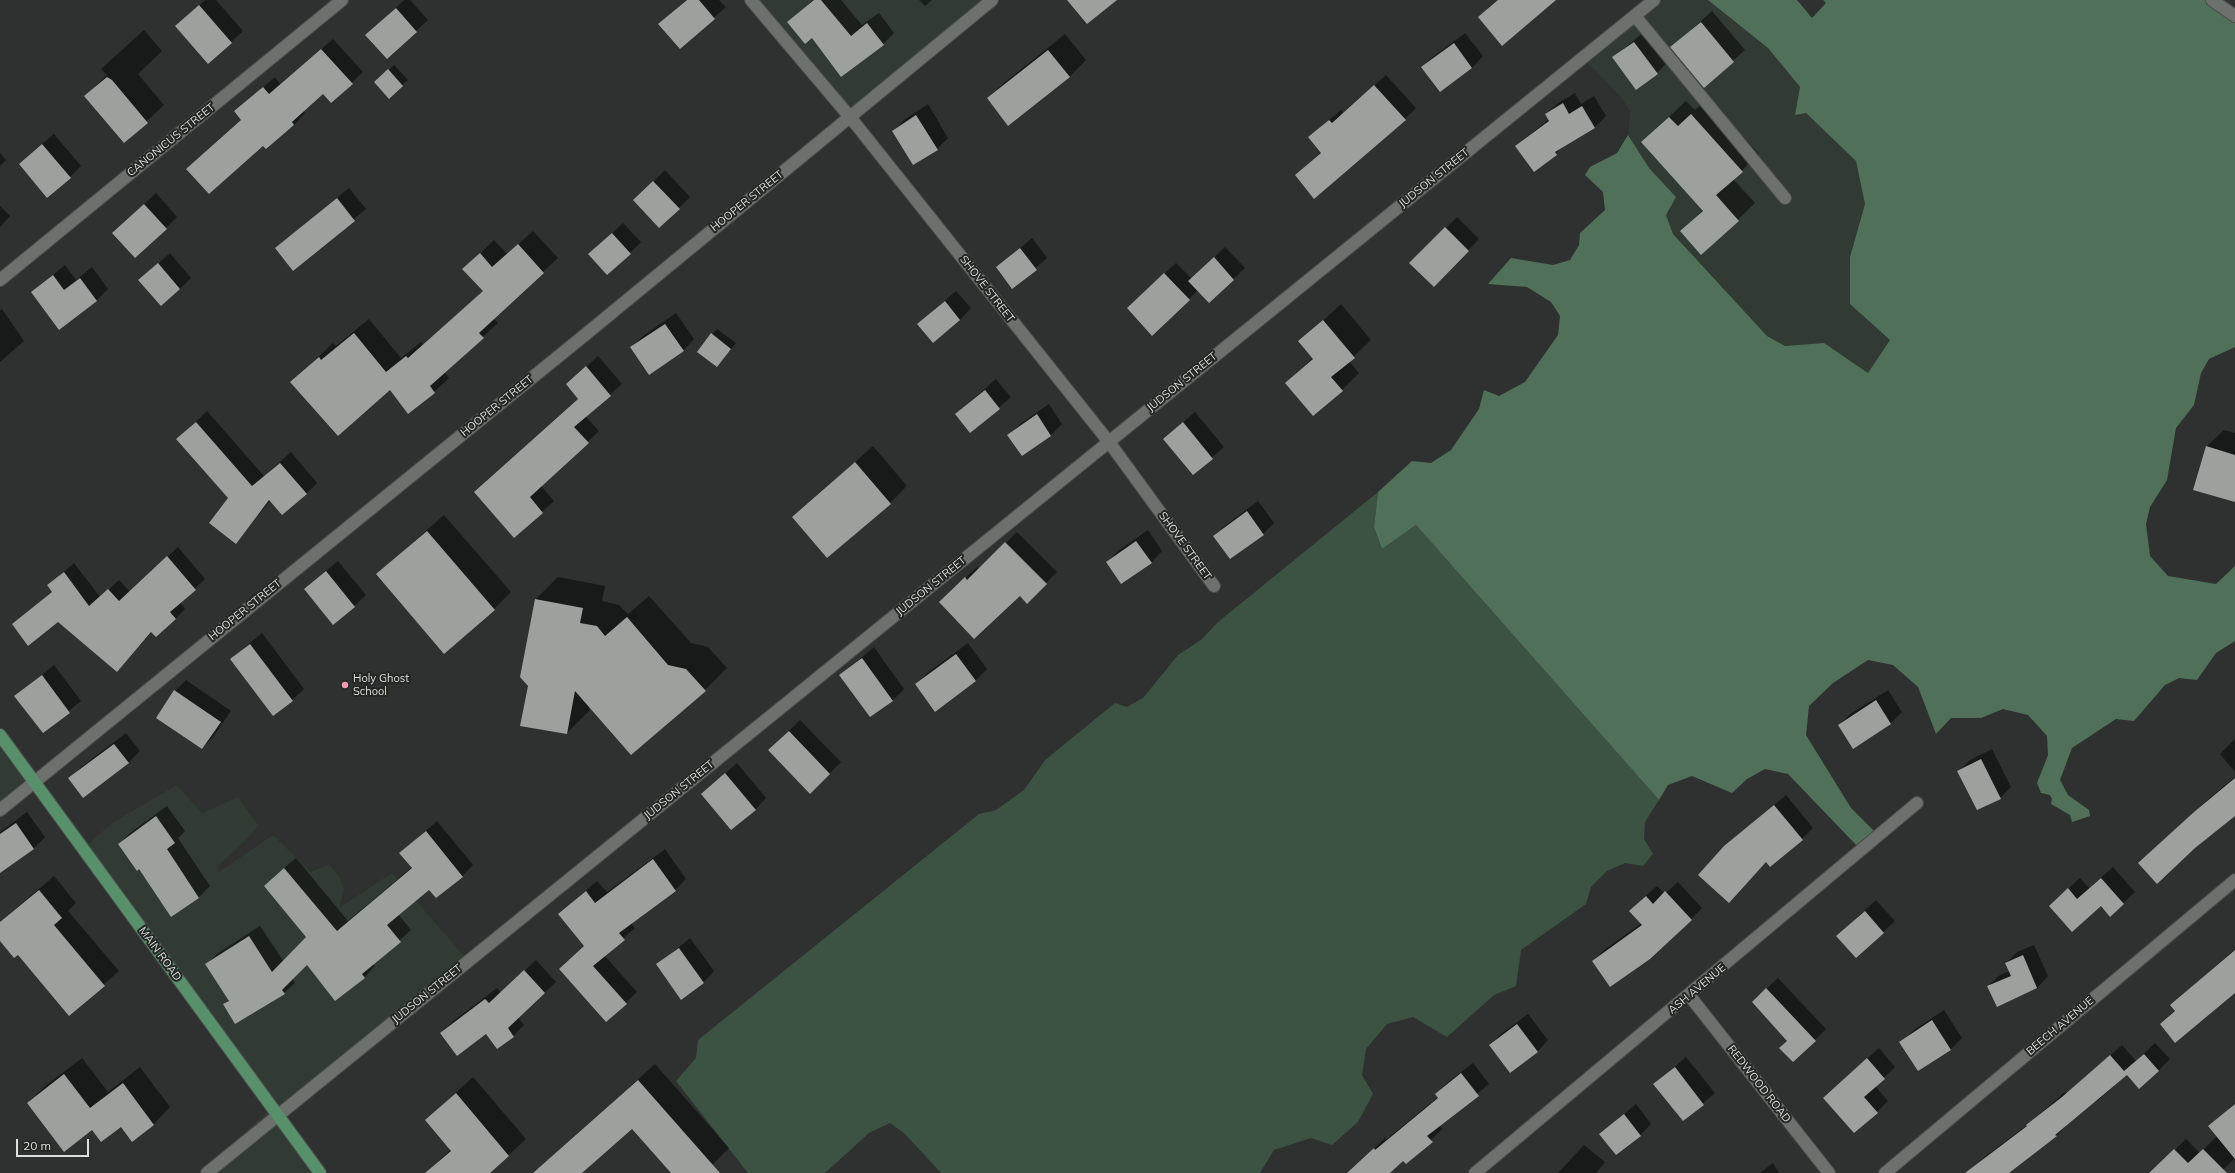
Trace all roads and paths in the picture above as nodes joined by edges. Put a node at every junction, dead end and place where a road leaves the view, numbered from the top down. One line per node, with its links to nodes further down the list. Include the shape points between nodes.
1 (342, 0): 10 (street, CANONICUS STREET)
2 (751, 0): 8 (street, SHOVE STREET)
3 (992, 0): 8 (street, HOOPER STREET)
4 (1654, 0): 6 (street, JUDSON STREET)
5 (2212, 0): 7 (street)
6 (1635, 16): 9 (street); 11 (street, JUDSON STREET)
7 (2235, 16)
8 (850, 117): 11 (street, SHOVE STREET); 14 (street, HOOPER STREET, via 399,487)
9 (1785, 198)
10 (0, 280)
11 (1108, 442): 12 (street, SHOVE STREET); 19 (street, JUDSON STREET)
12 (1214, 586)
13 (0, 735): 14 (main road, MAIN ROAD)
14 (34, 781): 16 (street, HOOPER STREET); 19 (main road, MAIN ROAD)
15 (1917, 803): 18 (street, ASH AVENUE)
16 (0, 810)
17 (2235, 880): 24 (street, BEECH AVENUE)
18 (1689, 995): 22 (street, ASH AVENUE); 23 (street, REDWOOD ROAD)
19 (278, 1115): 20 (street, JUDSON STREET); 21 (main road, MAIN ROAD)
20 (207, 1173)
21 (320, 1173)
22 (1475, 1173)
23 (1830, 1173)
24 (1885, 1173)

